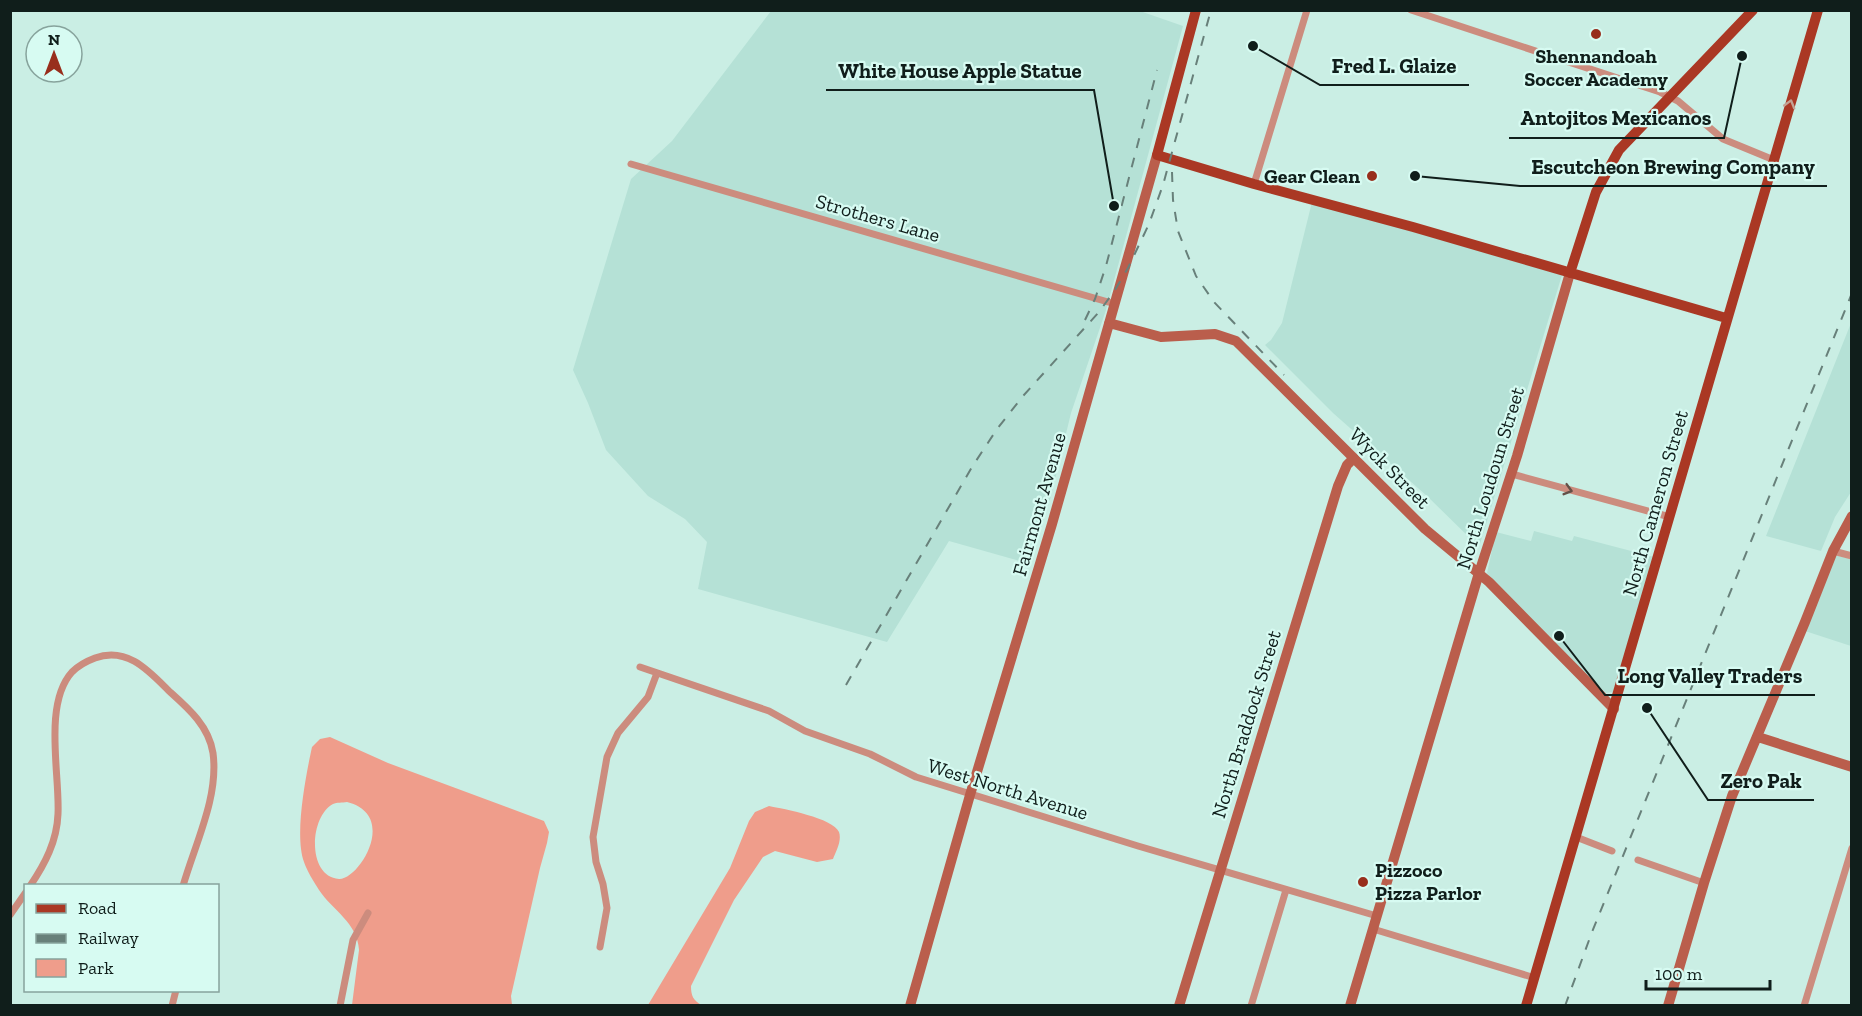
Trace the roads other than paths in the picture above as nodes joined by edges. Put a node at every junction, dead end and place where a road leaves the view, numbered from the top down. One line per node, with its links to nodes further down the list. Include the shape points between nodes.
1 (1196, 10): 7 (main road, Fairmont Avenue)
2 (1307, 10): 10 (street)
3 (1411, 10): 6 (street)
4 (1753, 10): 6 (main road, North Loudoun Street)
5 (1818, 10): 8 (main road, North Cameron Street, one-way to 5)
6 (1670, 96): 8 (street, via 1722,139); 11 (main road, North Loudoun Street, via 1610,162 1596,192)
7 (1157, 155): 10 (main road); 12 (street, Fairmont Avenue)
8 (1774, 160): 13 (main road, North Cameron Street)
9 (631, 164): 12 (street, Strothers Lane)
10 (1254, 184): 11 (main road)
11 (1570, 273): 13 (main road); 16 (street, North Loudoun Street)
12 (1115, 304): 14 (street, Fairmont Avenue)
13 (1726, 318): 18 (main road, North Cameron Street)
14 (1110, 323): 15 (street, Wyck Street, via 1154,336 1215,334 1236,340); 27 (street, Fairmont Avenue)
15 (1354, 458): 21 (street, Wyck Street, via 1425,529); 32 (street, North Braddock Street, via 1338,486)
16 (1512, 474): 18 (street, one-way to 18); 21 (street, North Loudoun Street)
17 (1851, 516): 19 (street)
18 (1670, 517): 24 (main road, North Cameron Street)
19 (1833, 551): 20 (street); 25 (street)
20 (1851, 556)
21 (1479, 573): 24 (street, Wyck Street); 40 (street, North Loudoun Street)
22 (640, 668): 23 (street, West North Avenue)
23 (657, 673): 27 (street, West North Avenue, via 769,711 805,731); 42 (street, via 648,697 618,733 607,758 593,837 607,908)
24 (1614, 709): 28 (main road, North Cameron Street)
25 (1758, 737): 26 (street); 33 (street, via 1732,796)
26 (1851, 766)
27 (970, 795): 32 (street, West North Avenue); 45 (street, Fairmont Avenue)
28 (1576, 837): 30 (street); 43 (main road, North Cameron Street)
29 (1851, 848): 51 (street)
30 (1612, 851)
31 (1638, 860): 33 (street)
32 (1220, 870): 36 (street, West North Avenue); 46 (street, North Braddock Street)
33 (1704, 883): 50 (street)
34 (31, 884): 35 (street, via 56,833 55,747 62,690 80,665 107,655 124,656 142,666 188,708 210,742 214,767 208,804)
35 (183, 884)
36 (1286, 890): 40 (street, West North Avenue); 47 (street)
37 (24, 895): 39 (street)
38 (368, 913): 44 (street, via 353,940)
39 (10, 915)
40 (1377, 916): 41 (street, North Loudoun Street)
41 (1373, 929): 43 (street); 48 (street, North Loudoun Street)
42 (600, 947)
43 (1535, 978): 49 (main road, North Cameron Street)
44 (340, 1005)
45 (910, 1005)
46 (1179, 1005)
47 (1251, 1005)
48 (1350, 1005)
49 (1526, 1005)
50 (1668, 1005)
51 (1804, 1005)

